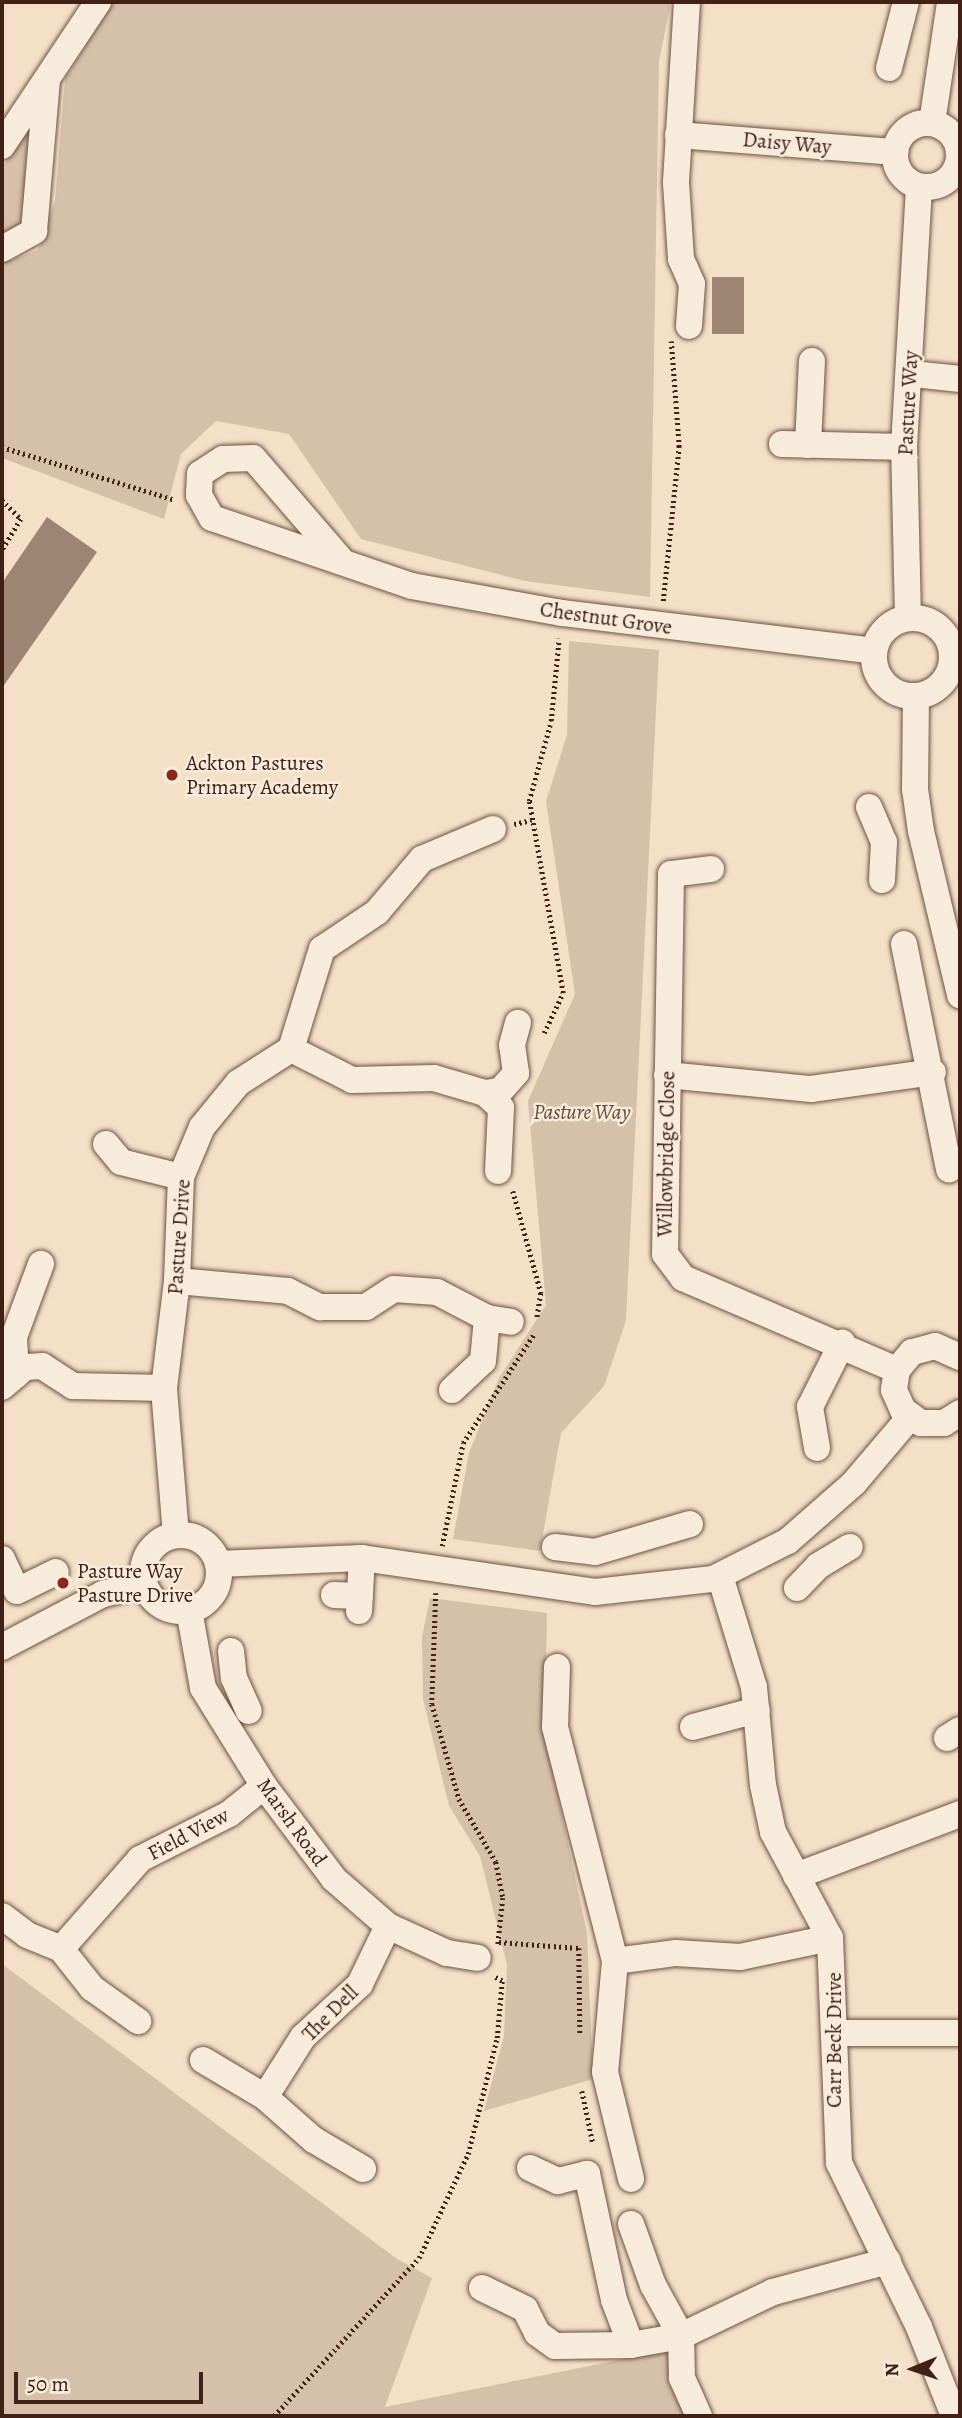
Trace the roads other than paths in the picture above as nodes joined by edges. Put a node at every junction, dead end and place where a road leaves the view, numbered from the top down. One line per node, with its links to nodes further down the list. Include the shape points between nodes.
1 (98, 2): 6 (street)
2 (687, 2): 8 (street)
3 (906, 2): 5 (street)
4 (950, 2): 7 (street)
5 (889, 68)
6 (47, 80): 9 (street); 13 (street, via 34,231)
7 (932, 123): 10 (street, via 902,134); 11 (street, via 954,139)
8 (678, 135): 10 (street, Daisy Way); 14 (street, via 681,259 692,284)
9 (2, 146)
10 (895, 152): 12 (street, via 897,171)
11 (960, 156): 12 (street, via 944,183)
12 (919, 188): 16 (street, Pasture Way, via 911,267)
13 (2, 249)
14 (689, 326)
15 (812, 360): 18 (street, via 795,445)
16 (912, 374): 17 (street); 18 (street, Pasture Way)
17 (960, 379)
18 (905, 447): 20 (street, Pasture Way)
19 (342, 561): 19 (street, Chestnut Grove, via 212,519 204,509 197,483 207,465 238,456 253,458); 21 (street, Chestnut Grove, via 412,586 562,613)
20 (908, 618): 21 (street, via 886,627); 22 (street, via 931,622 942,630)
21 (874, 651): 23 (street, via 886,685)
22 (956, 655): 23 (street, via 938,687)
23 (916, 696): 26 (street, via 915,789)
24 (869, 807): 27 (street)
25 (493, 830): 33 (street, via 422,859 377,912 322,949)
26 (921, 831): 27 (street); 31 (street)
27 (884, 842): 29 (street)
28 (711, 869): 35 (street, Willowbridge Close, via 671,874)
29 (882, 880)
30 (904, 944): 34 (street)
31 (960, 995)
32 (518, 1023): 36 (street, via 512,1045 516,1073 500,1091)
33 (290, 1049): 36 (street, via 352,1080 434,1078); 40 (street, Pasture Drive, via 238,1083 202,1127)
34 (933, 1072): 35 (street, via 811,1089); 38 (street)
35 (667, 1075): 43 (street, Willowbridge Close, via 665,1254 683,1278)
36 (485, 1093): 39 (street, via 501,1108)
37 (112, 1159): 40 (street)
38 (949, 1170)
39 (498, 1171)
40 (181, 1177): 42 (street, Pasture Drive)
41 (41, 1264): 46 (street, via 14,1337)
42 (177, 1280): 47 (street, Pasture Drive); 48 (street, via 288,1291 320,1307 366,1307 394,1289 437,1293 499,1320 482,1360)
43 (842, 1343): 45 (street, Willowbridge Close); 51 (street, via 810,1407)
44 (959, 1352): 45 (street, via 923,1347)
45 (897, 1370): 50 (street, via 897,1401)
46 (9, 1381): 47 (street, via 25,1367 42,1366 74,1386)
47 (164, 1388): 54 (street, Pasture Drive)
48 (452, 1390)
49 (960, 1413): 50 (street, via 933,1424)
50 (911, 1417): 53 (street, via 854,1483)
51 (817, 1448)
52 (690, 1524): 57 (street, via 628,1545)
53 (798, 1532): 60 (street); 63 (street)
54 (176, 1535): 61 (street, via 203,1541); 64 (street, via 150,1550)
55 (555, 1547): 57 (street)
56 (850, 1547): 60 (street)
57 (584, 1551): 66 (street)
58 (362, 1558): 61 (street); 66 (street, via 438,1565); 67 (street)
59 (2, 1559): 62 (street, via 17,1591)
60 (822, 1563): 65 (street)
61 (218, 1564): 68 (street, via 215,1591)
62 (55, 1572)
63 (720, 1576): 66 (street, via 595,1592); 74 (street, Carr Beck Drive)
64 (144, 1584): 68 (street, via 160,1605); 69 (street, via 103,1594)
65 (797, 1588)
66 (577, 1589)
67 (351, 1601)
68 (189, 1610): 73 (street, Marsh Road)
69 (2, 1647)
70 (230, 1651): 72 (street)
71 (557, 1667): 85 (street, via 555,1727)
72 (234, 1678): 73 (street); 75 (street)
73 (203, 1688): 77 (street, Marsh Road)
74 (757, 1710): 76 (street); 79 (street, Carr Beck Drive, via 762,1785 774,1832)
75 (250, 1711)
76 (693, 1727)
77 (264, 1786): 81 (street, Marsh Road, via 334,1879); 83 (street, Field View, via 229,1814 130,1866)
78 (960, 1814): 79 (street)
79 (796, 1876): 82 (street, Carr Beck Drive)
80 (2, 1916): 83 (street, via 27,1935)
81 (388, 1926): 84 (street, Marsh Road, via 447,1953); 90 (street, The Dell, via 359,1984 303,2037)
82 (830, 1938): 85 (street, via 740,1957 676,1953); 87 (street, Carr Beck Drive)
83 (61, 1949): 86 (street, via 92,1988)
84 (485, 1960)
85 (615, 1961): 93 (street, via 605,2072)
86 (138, 2021)
87 (838, 2033): 88 (street); 95 (street, Carr Beck Drive, via 835,2145)
88 (960, 2033)
89 (203, 2060): 90 (street)
90 (265, 2097): 92 (street, via 286,2118)
91 (530, 2168): 98 (street, via 558,2180 587,2174 614,2300)
92 (363, 2169)
93 (631, 2179)
94 (631, 2224): 97 (street, via 653,2285)
95 (888, 2262): 97 (street, via 773,2292); 100 (street, Carr Beck Drive)
96 (482, 2288): 98 (street, via 525,2309 537,2333 555,2346)
97 (681, 2336): 98 (street); 99 (street, via 682,2378)
98 (631, 2345)
99 (699, 2416)
100 (954, 2416)

